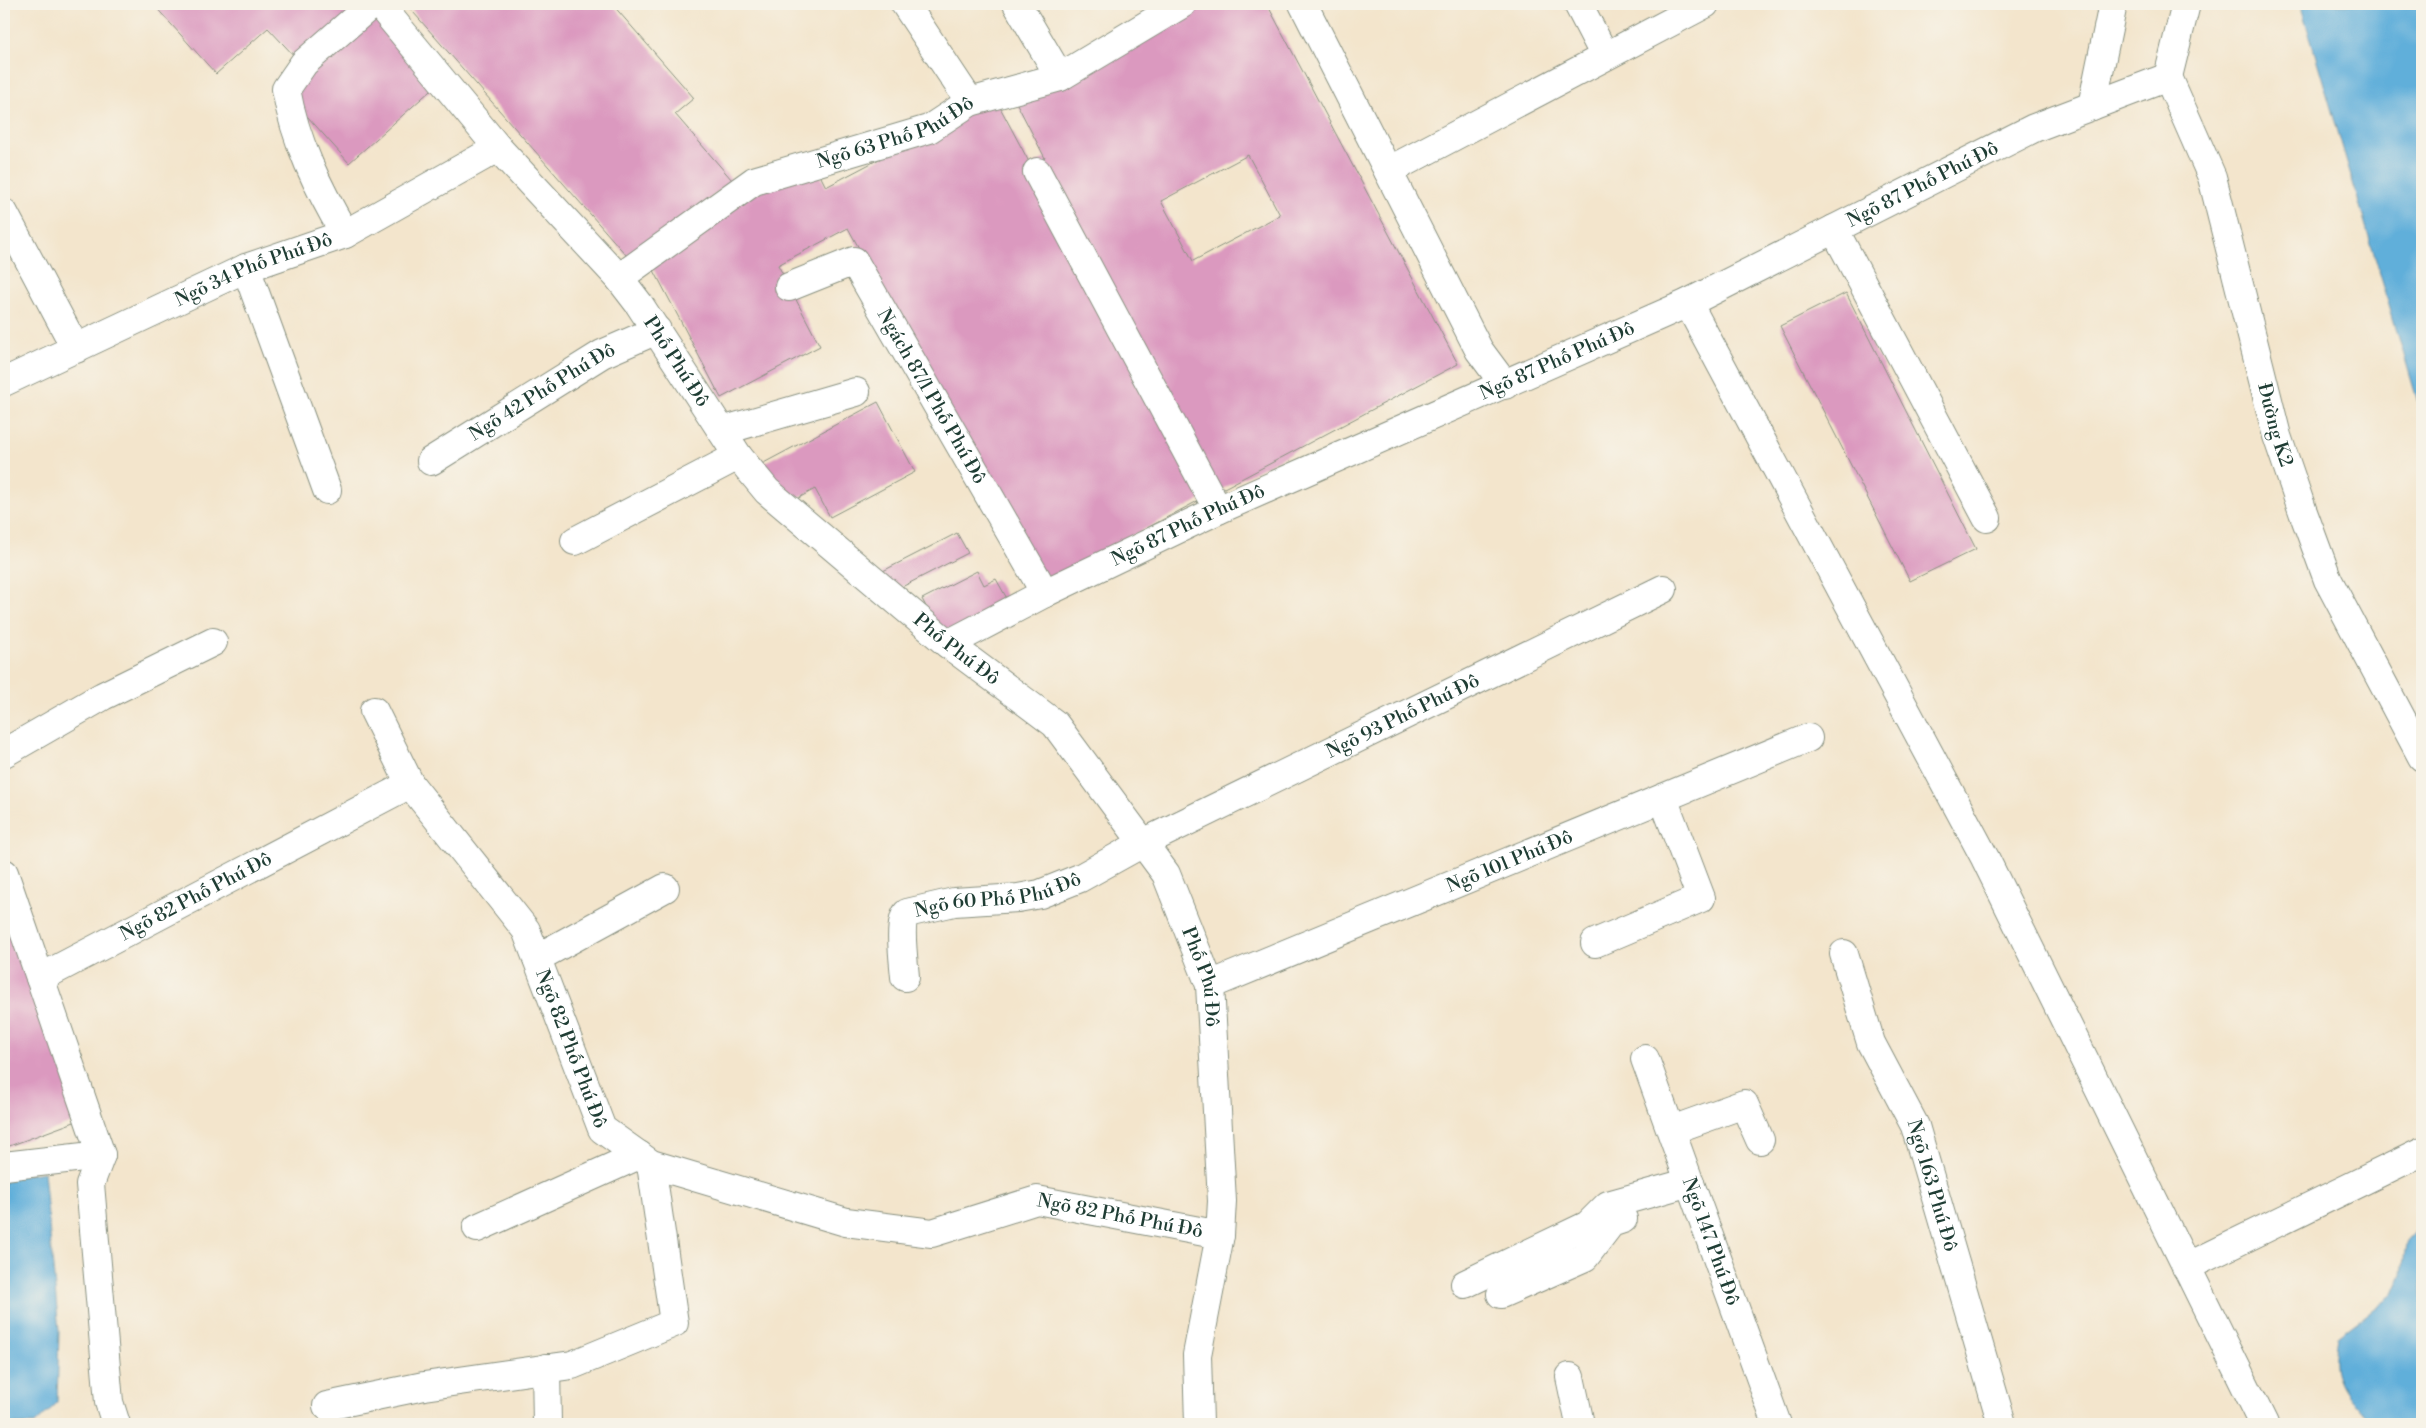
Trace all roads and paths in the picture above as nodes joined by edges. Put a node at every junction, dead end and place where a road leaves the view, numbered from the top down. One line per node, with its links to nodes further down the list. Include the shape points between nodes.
1 (372, 4): 21 (street, via 304,63 286,89 301,145 322,194)
2 (379, 4): 16 (street, Phố Phú Đô)
3 (905, 4): 14 (street)
4 (1017, 4): 12 (street)
5 (1182, 4): 12 (street, Ngõ 63 Phố Phú Đô)
6 (1303, 4): 17 (street)
7 (1578, 4): 11 (street)
8 (1705, 4): 11 (street)
9 (2114, 4): 15 (street)
10 (2186, 4): 13 (street)
11 (1605, 56): 17 (street)
12 (1060, 77): 14 (street, Ngõ 63 Phố Phú Đô)
13 (2168, 77): 15 (street, Ngõ 87 Phố Phú Đô); 45 (street, Đường K2, via 2212,177 2277,436 2312,538 2328,580)
14 (970, 102): 23 (street, Ngõ 63 Phố Phú Đô, via 929,129 754,180)
15 (2092, 106): 20 (street, Ngõ 87 Phố Phú Đô, via 2034,128)
16 (498, 148): 21 (street, Ngõ 34 Phố Phú Đô); 23 (street, Phố Phú Đô)
17 (1388, 171): 29 (street, via 1479,350)
18 (1037, 172): 35 (street)
19 (4, 213): 27 (street)
20 (1834, 229): 25 (street, Ngõ 87 Phố Phú Đô); 36 (street)
21 (345, 234): 22 (street, Ngõ 34 Phố Phú Đô)
22 (246, 268): 27 (street, Ngõ 34 Phố Phú Đô); 34 (street)
23 (619, 278): 26 (street, Phố Phú Đô)
24 (789, 287): 39 (street, Ngách 87/1 Phố Phú Đô, via 854,261)
25 (1688, 304): 29 (street, Ngõ 87 Phố Phú Đô); 67 (street, via 1985,858)
26 (657, 330): 31 (street, Phố Phú Đô); 33 (street, Ngõ 42 Phố Phú Đô, via 602,354)
27 (76, 348): 28 (street, Ngõ 34 Phố Phú Đô)
28 (4, 382)
29 (1505, 385): 35 (street, Ngõ 87 Phố Phú Đô)
30 (856, 392): 31 (street)
31 (722, 431): 32 (street, Phố Phú Đô)
32 (738, 456): 37 (street); 41 (street, Phố Phú Đô, via 768,491)
33 (431, 461)
34 (327, 490)
35 (1218, 510): 39 (street, Ngõ 87 Phố Phú Đô)
36 (1987, 518)
37 (575, 541)
38 (1663, 588): 48 (street, Ngõ 93 Phố Phú Đô)
39 (1045, 592): 41 (street, Ngõ 87 Phố Phú Đô)
40 (213, 642): 44 (street, via 103,696)
41 (948, 644): 48 (street, Phố Phú Đô, via 1055,724)
42 (374, 711): 46 (street)
43 (1808, 738): 47 (street, Ngõ 101 Phú Đô)
44 (4, 753)
45 (2422, 758)
46 (410, 784): 53 (street, Ngõ 82 Phố Phú Đô, via 526,930); 55 (street, Ngõ 82 Phố Phú Đô)
47 (1663, 798): 51 (street, via 1701,898); 56 (street, Ngõ 101 Phú Đô)
48 (1143, 843): 54 (street, Ngõ 60 Phố Phú Đô, via 1080,878 1040,894 954,902 907,913 903,926); 56 (street, Phố Phú Đô, via 1166,874)
49 (4, 873): 55 (street)
50 (665, 888): 53 (street)
51 (1595, 943)
52 (1844, 954): 78 (street, Ngõ 163 Phú Đô, via 1871,1043 1915,1126)
53 (537, 958): 62 (street, Ngõ 82 Phố Phú Đô, via 602,1129)
54 (905, 977)
55 (40, 978): 61 (street)
56 (1210, 985): 66 (street, Phố Phú Đô, via 1222,1201)
57 (1645, 1059): 58 (street, Ngõ 147 Phú Đô)
58 (1672, 1130): 59 (street, via 1744,1104); 64 (street, Ngõ 147 Phú Đô)
59 (1760, 1140)
60 (2422, 1152): 67 (street)
61 (100, 1154): 63 (street); 73 (street, via 90,1184 109,1402)
62 (645, 1160): 65 (street); 66 (street, Ngõ 82 Phố Phú Đô, via 846,1222 922,1232 932,1233 1037,1200); 70 (street, via 674,1323 572,1365)
63 (4, 1166)
64 (1693, 1189): 68 (street, via 1608,1205 1588,1224); 69 (street, via 1611,1223 1585,1257); 77 (street, Ngõ 147 Phú Đô)
65 (477, 1228)
66 (1220, 1235): 75 (street, Phố Phú Đô, via 1197,1355)
67 (2186, 1267): 79 (street)
68 (1465, 1284)
69 (1501, 1294)
70 (546, 1368): 72 (street, via 424,1386); 74 (street)
71 (1570, 1377): 76 (street)
72 (327, 1406)
73 (116, 1424)
74 (547, 1424)
75 (1200, 1424)
76 (1580, 1424)
77 (1777, 1424)
78 (2002, 1424)
79 (2264, 1424)

